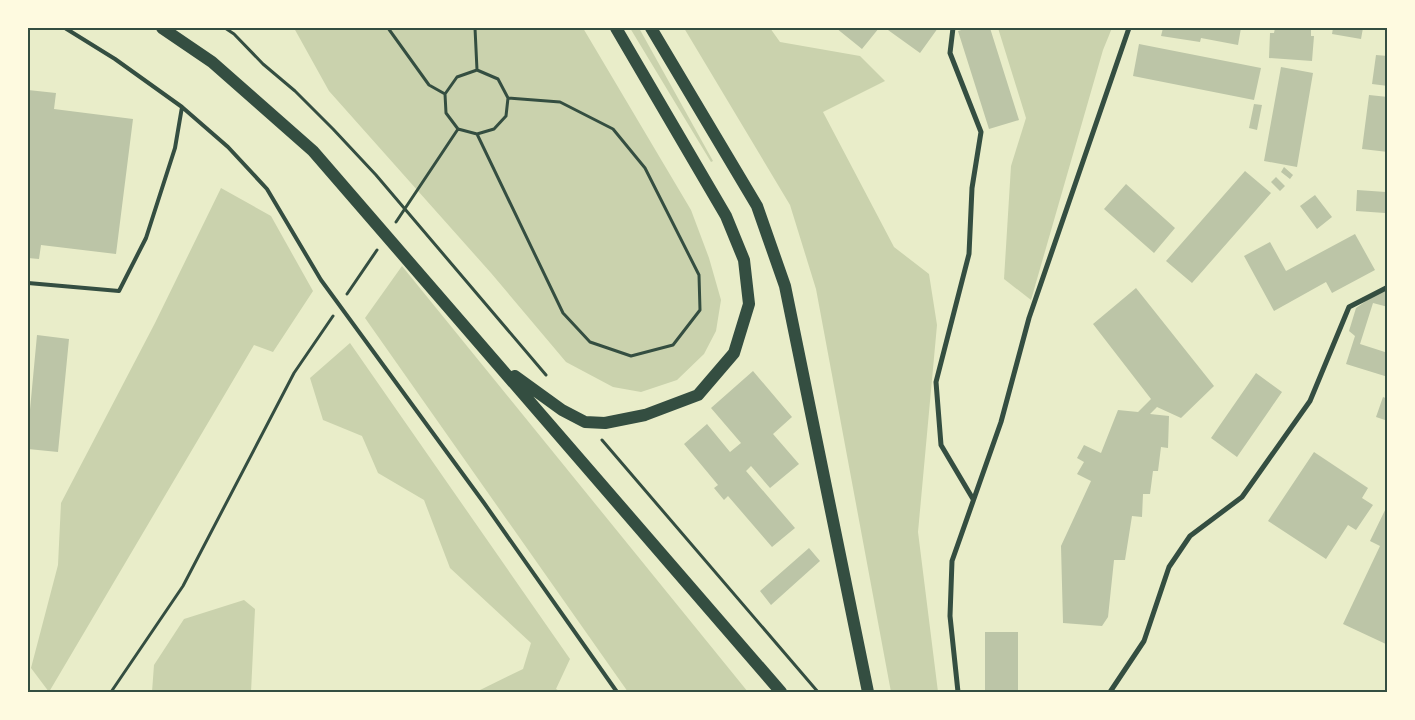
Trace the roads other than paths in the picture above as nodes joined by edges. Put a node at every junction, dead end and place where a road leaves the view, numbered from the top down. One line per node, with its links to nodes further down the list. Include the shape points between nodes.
1 (65, 28): 7 (lane)
2 (162, 28): 10 (main road, via 212,62 313,151)
3 (616, 28): 10 (main road, via 726,216 744,260 749,304 734,353 698,395 645,416 605,423 585,422 562,410)
4 (651, 28): 14 (main road, via 756,206 785,286)
5 (953, 28): 11 (street, via 950,53 981,132 972,188 969,254 936,382 941,445)
6 (1129, 28): 11 (street, via 1029,318 1001,422)
7 (182, 107): 8 (lane, via 175,148 146,238 119,291); 12 (lane, via 228,148 267,190 321,280)
8 (28, 283)
9 (1388, 287): 16 (street, via 1349,307 1310,401 1242,498 1190,536 1169,566 1144,641)
10 (497, 362): 13 (main road)
11 (973, 499): 15 (street, via 952,561 950,616)
12 (618, 692)
13 (782, 692)
14 (868, 692)
15 (958, 692)
16 (1110, 692)

